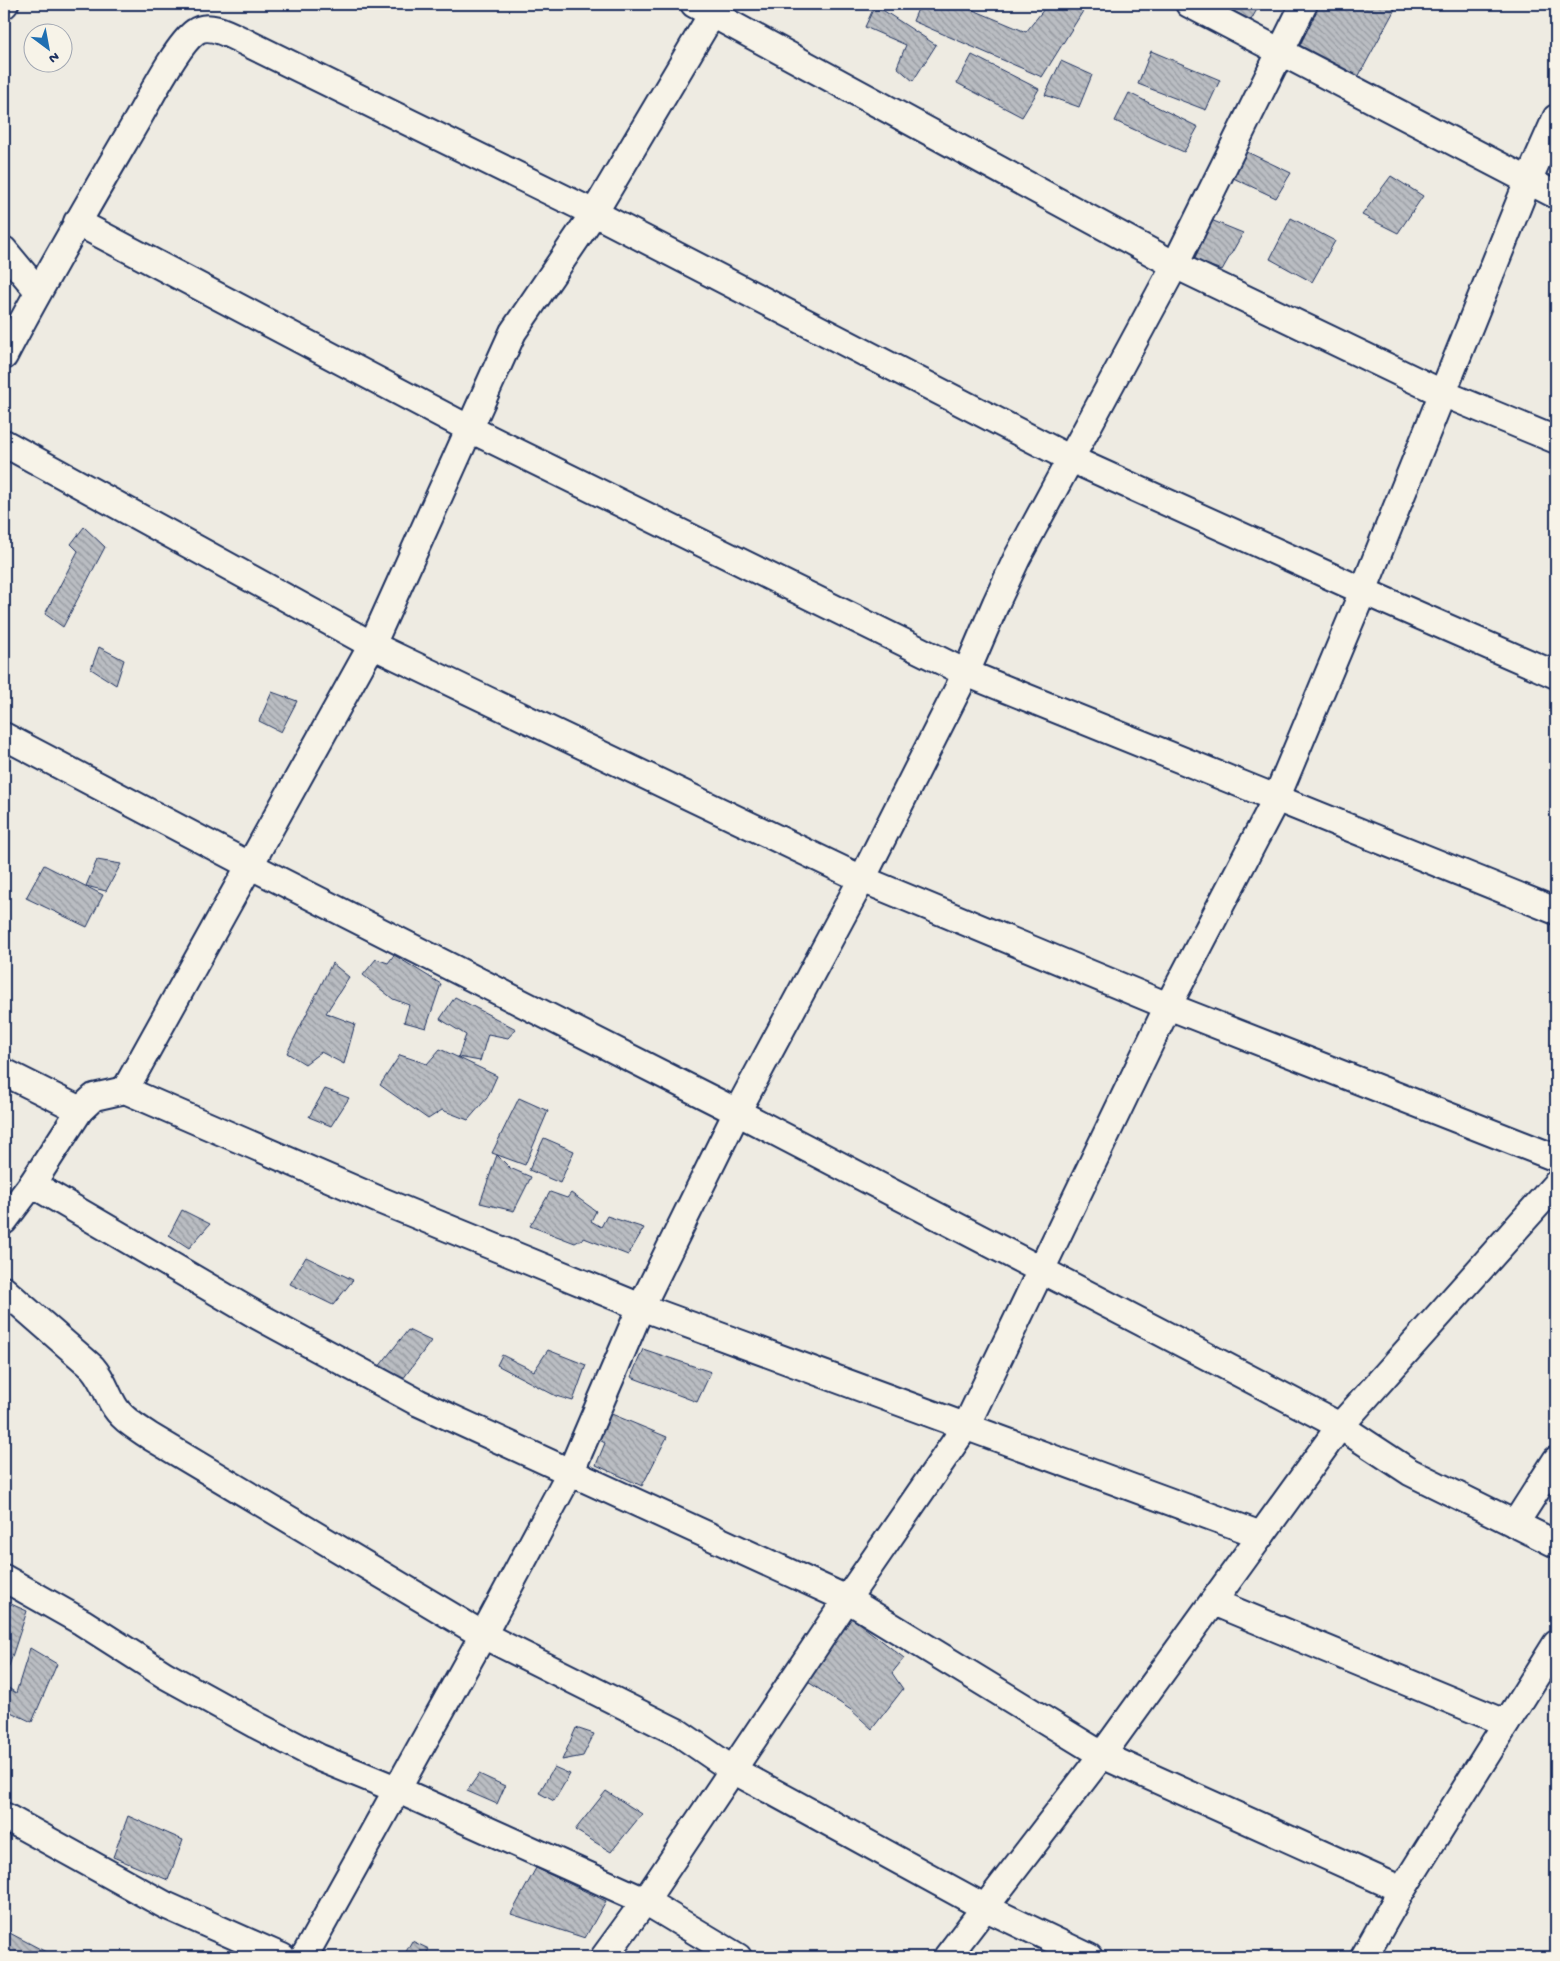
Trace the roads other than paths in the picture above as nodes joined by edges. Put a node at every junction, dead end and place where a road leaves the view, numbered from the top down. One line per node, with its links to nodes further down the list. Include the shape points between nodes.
1 (1189, 4): 4 (street)
2 (1304, 4): 4 (street)
3 (708, 7): 8 (street); 11 (street)
4 (1280, 52): 6 (street); 11 (street)
5 (1556, 118): 6 (street)
6 (1528, 181): 7 (street); 14 (street)
7 (1556, 195)
8 (594, 213): 9 (street, via 242,40 205,29 196,31 186,40); 15 (street, via 513,332); 18 (street)
9 (77, 222): 12 (street); 15 (street)
10 (4, 250): 12 (street)
11 (1175, 265): 14 (street); 18 (street)
12 (38, 291): 13 (street)
13 (4, 356)
14 (1442, 393): 16 (street); 19 (street)
15 (468, 428): 20 (street); 21 (street)
16 (1556, 440)
17 (4, 443): 20 (street)
18 (1071, 459): 19 (street); 21 (street, via 1017,558)
19 (1363, 591): 22 (street); 24 (street)
20 (372, 645): 25 (street); 26 (street)
21 (966, 673): 24 (street); 26 (street)
22 (1556, 676)
23 (4, 736): 25 (street)
24 (1276, 799): 27 (street); 28 (street)
25 (249, 865): 30 (street); 32 (street)
26 (862, 879): 28 (street); 32 (street)
27 (1556, 911)
28 (1168, 1006): 33 (street); 37 (street)
29 (4, 1072): 31 (street)
30 (125, 1090): 31 (street, via 94,1097); 39 (street)
31 (80, 1110): 34 (street)
32 (738, 1112): 37 (street); 39 (street)
33 (1556, 1158)
34 (32, 1184): 36 (street); 43 (street, via 258,1316 419,1403)
35 (1556, 1184): 41 (street)
36 (4, 1221)
37 (1040, 1270): 40 (street); 41 (street)
38 (4, 1290): 50 (street, via 92,1367 122,1416 151,1437)
39 (640, 1307): 40 (street); 43 (street)
40 (966, 1426): 45 (street); 48 (street)
41 (1340, 1426): 44 (street, via 1410,1472); 45 (street)
42 (1556, 1460): 44 (street)
43 (571, 1471): 48 (street); 50 (street)
44 (1516, 1524): 46 (street)
45 (1261, 1535): 49 (street)
46 (1556, 1544)
47 (4, 1578): 55 (street, via 82,1622 165,1675 256,1725 320,1758)
48 (847, 1598): 53 (street); 54 (street)
49 (1213, 1602): 52 (street); 53 (street)
50 (483, 1635): 54 (street, via 678,1733); 55 (street)
51 (1556, 1644): 52 (street)
52 (1506, 1723): 57 (street)
53 (1102, 1755): 57 (street); 59 (street)
54 (733, 1770): 58 (street); 59 (street)
55 (396, 1789): 58 (street); 61 (street)
56 (4, 1816): 60 (street, via 166,1905)
57 (1402, 1890): 66 (street)
58 (644, 1901): 62 (street); 63 (street)
59 (984, 1907): 64 (street); 65 (street)
60 (282, 1957)
61 (304, 1957)
62 (604, 1957)
63 (738, 1957)
64 (948, 1957)
65 (1089, 1957)
66 (1364, 1957)

